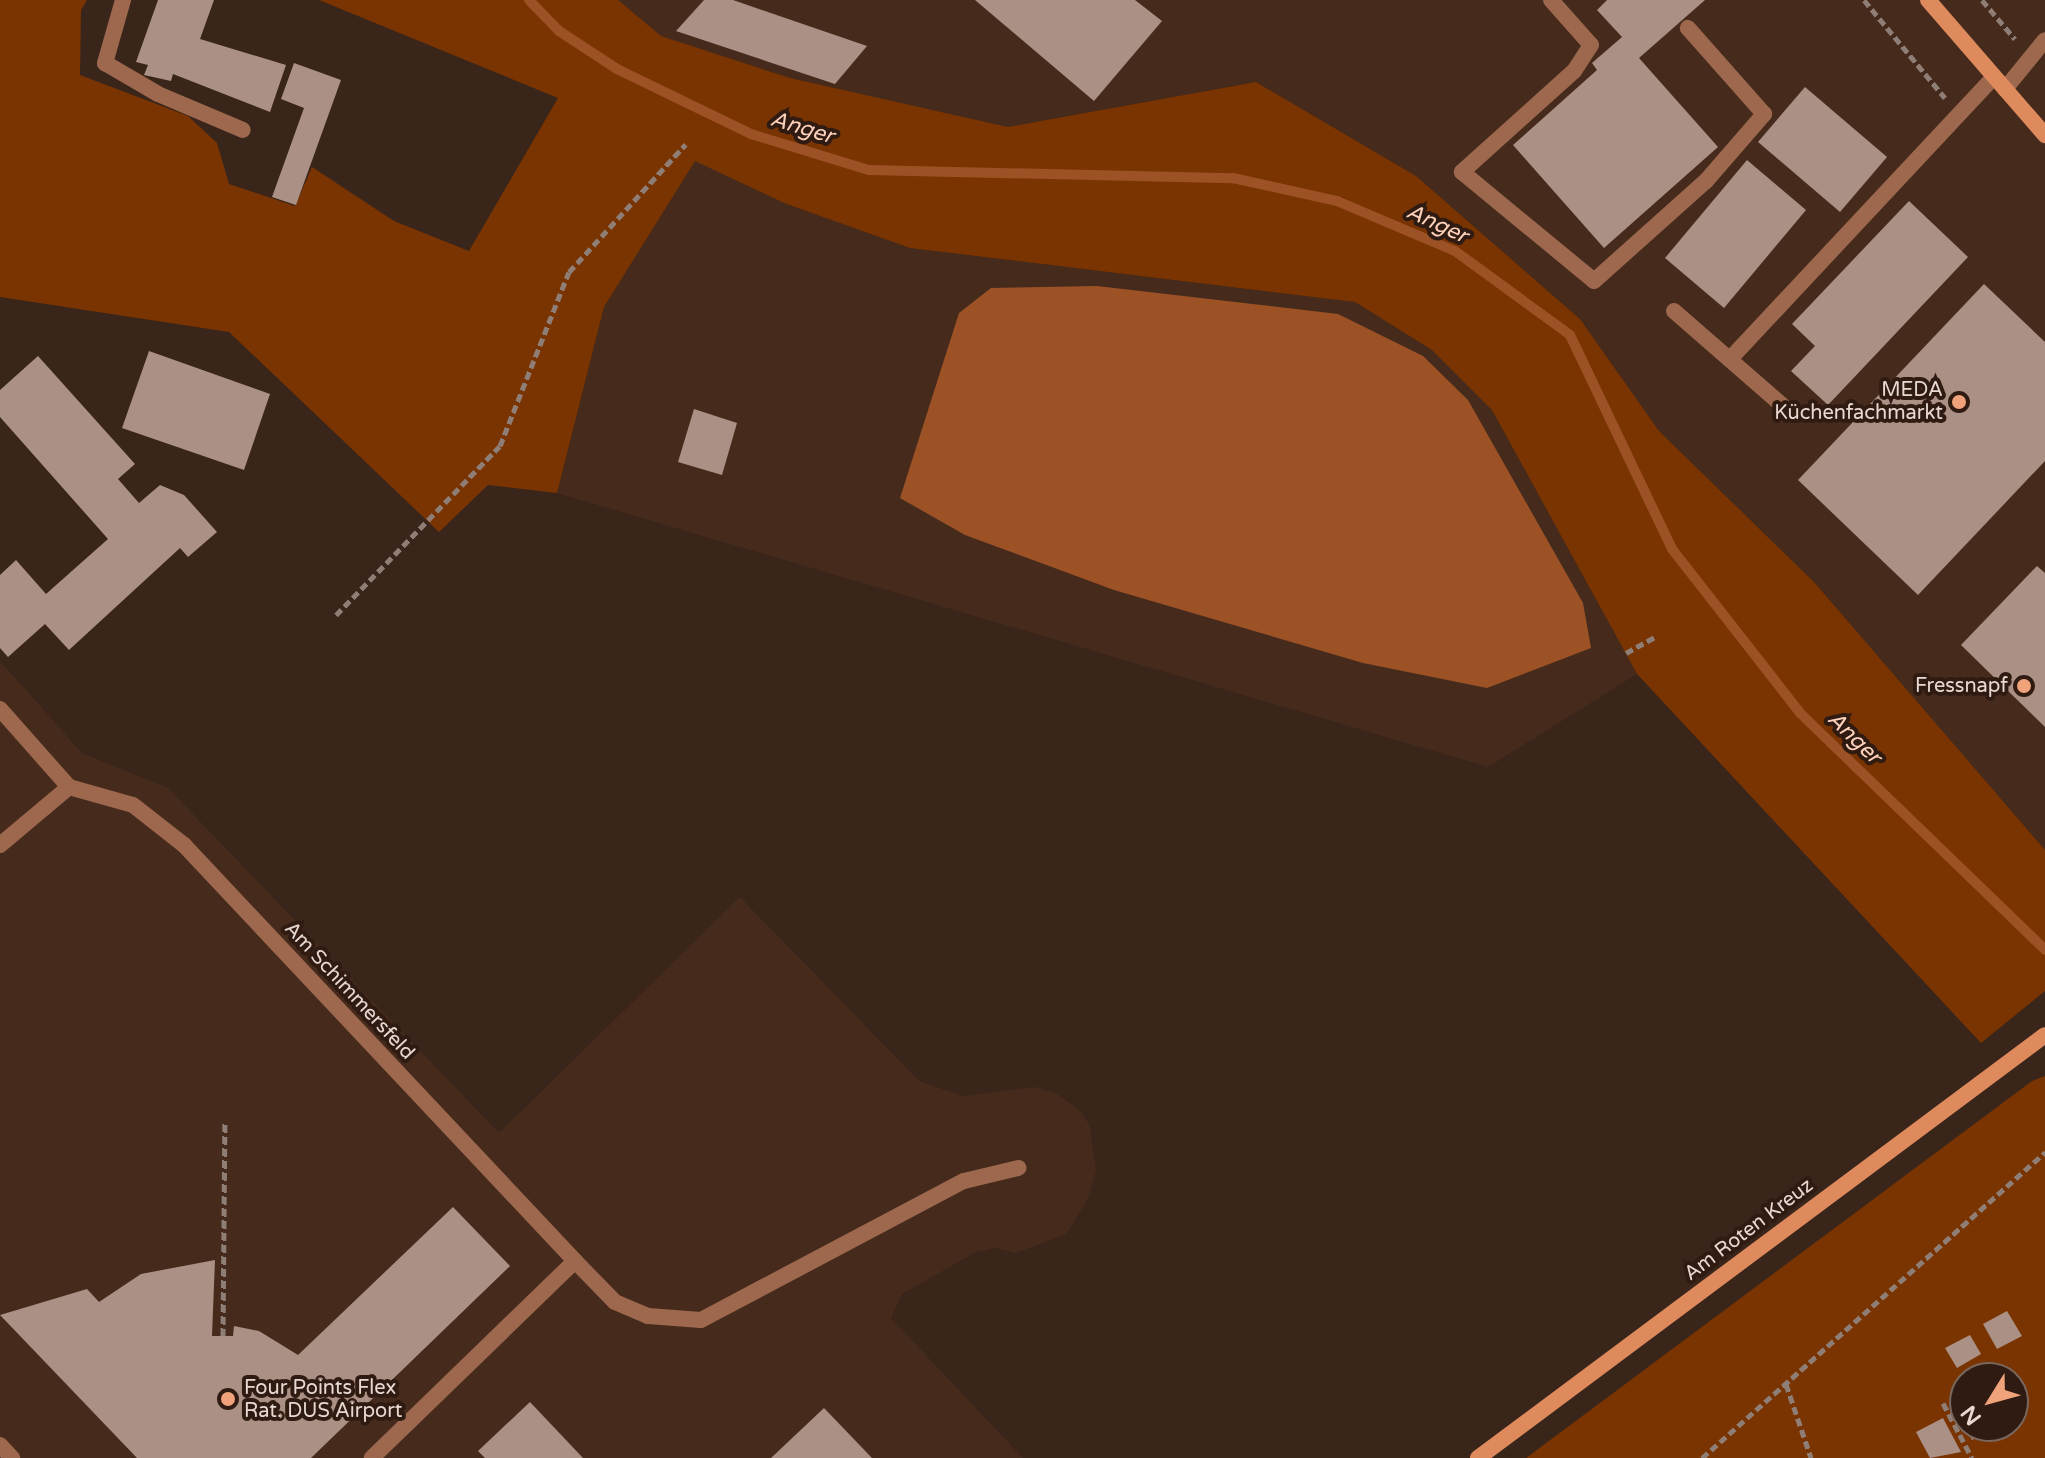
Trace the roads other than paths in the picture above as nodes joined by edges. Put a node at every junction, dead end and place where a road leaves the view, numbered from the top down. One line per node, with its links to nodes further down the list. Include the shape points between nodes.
1 (123, 0): 7 (street, via 105,63 158,94)
2 (1551, 0): 4 (street, via 1591,45 1574,71 1462,172 1594,281 1706,181 1764,114)
3 (1928, 0): 6 (street)
4 (1688, 28)
5 (2045, 40): 6 (street)
6 (1999, 83): 8 (street); 10 (street, via 1959,115)
7 (243, 130)
8 (2045, 135)
9 (1674, 311): 10 (street)
10 (1730, 359): 11 (street)
11 (1783, 406)
12 (0, 709): 13 (street)
13 (69, 787): 14 (street); 17 (street, Am Schimmersfeld, via 133,805 184,845)
14 (0, 845)
15 (2045, 1035): 21 (street, Am Roten Kreuz)
16 (1018, 1168): 17 (street, Am Schimmersfeld, via 964,1181 701,1320 648,1316 615,1302)
17 (575, 1261): 20 (street)
18 (0, 1445): 19 (street)
19 (12, 1458)
20 (372, 1458)
21 (1478, 1458)

